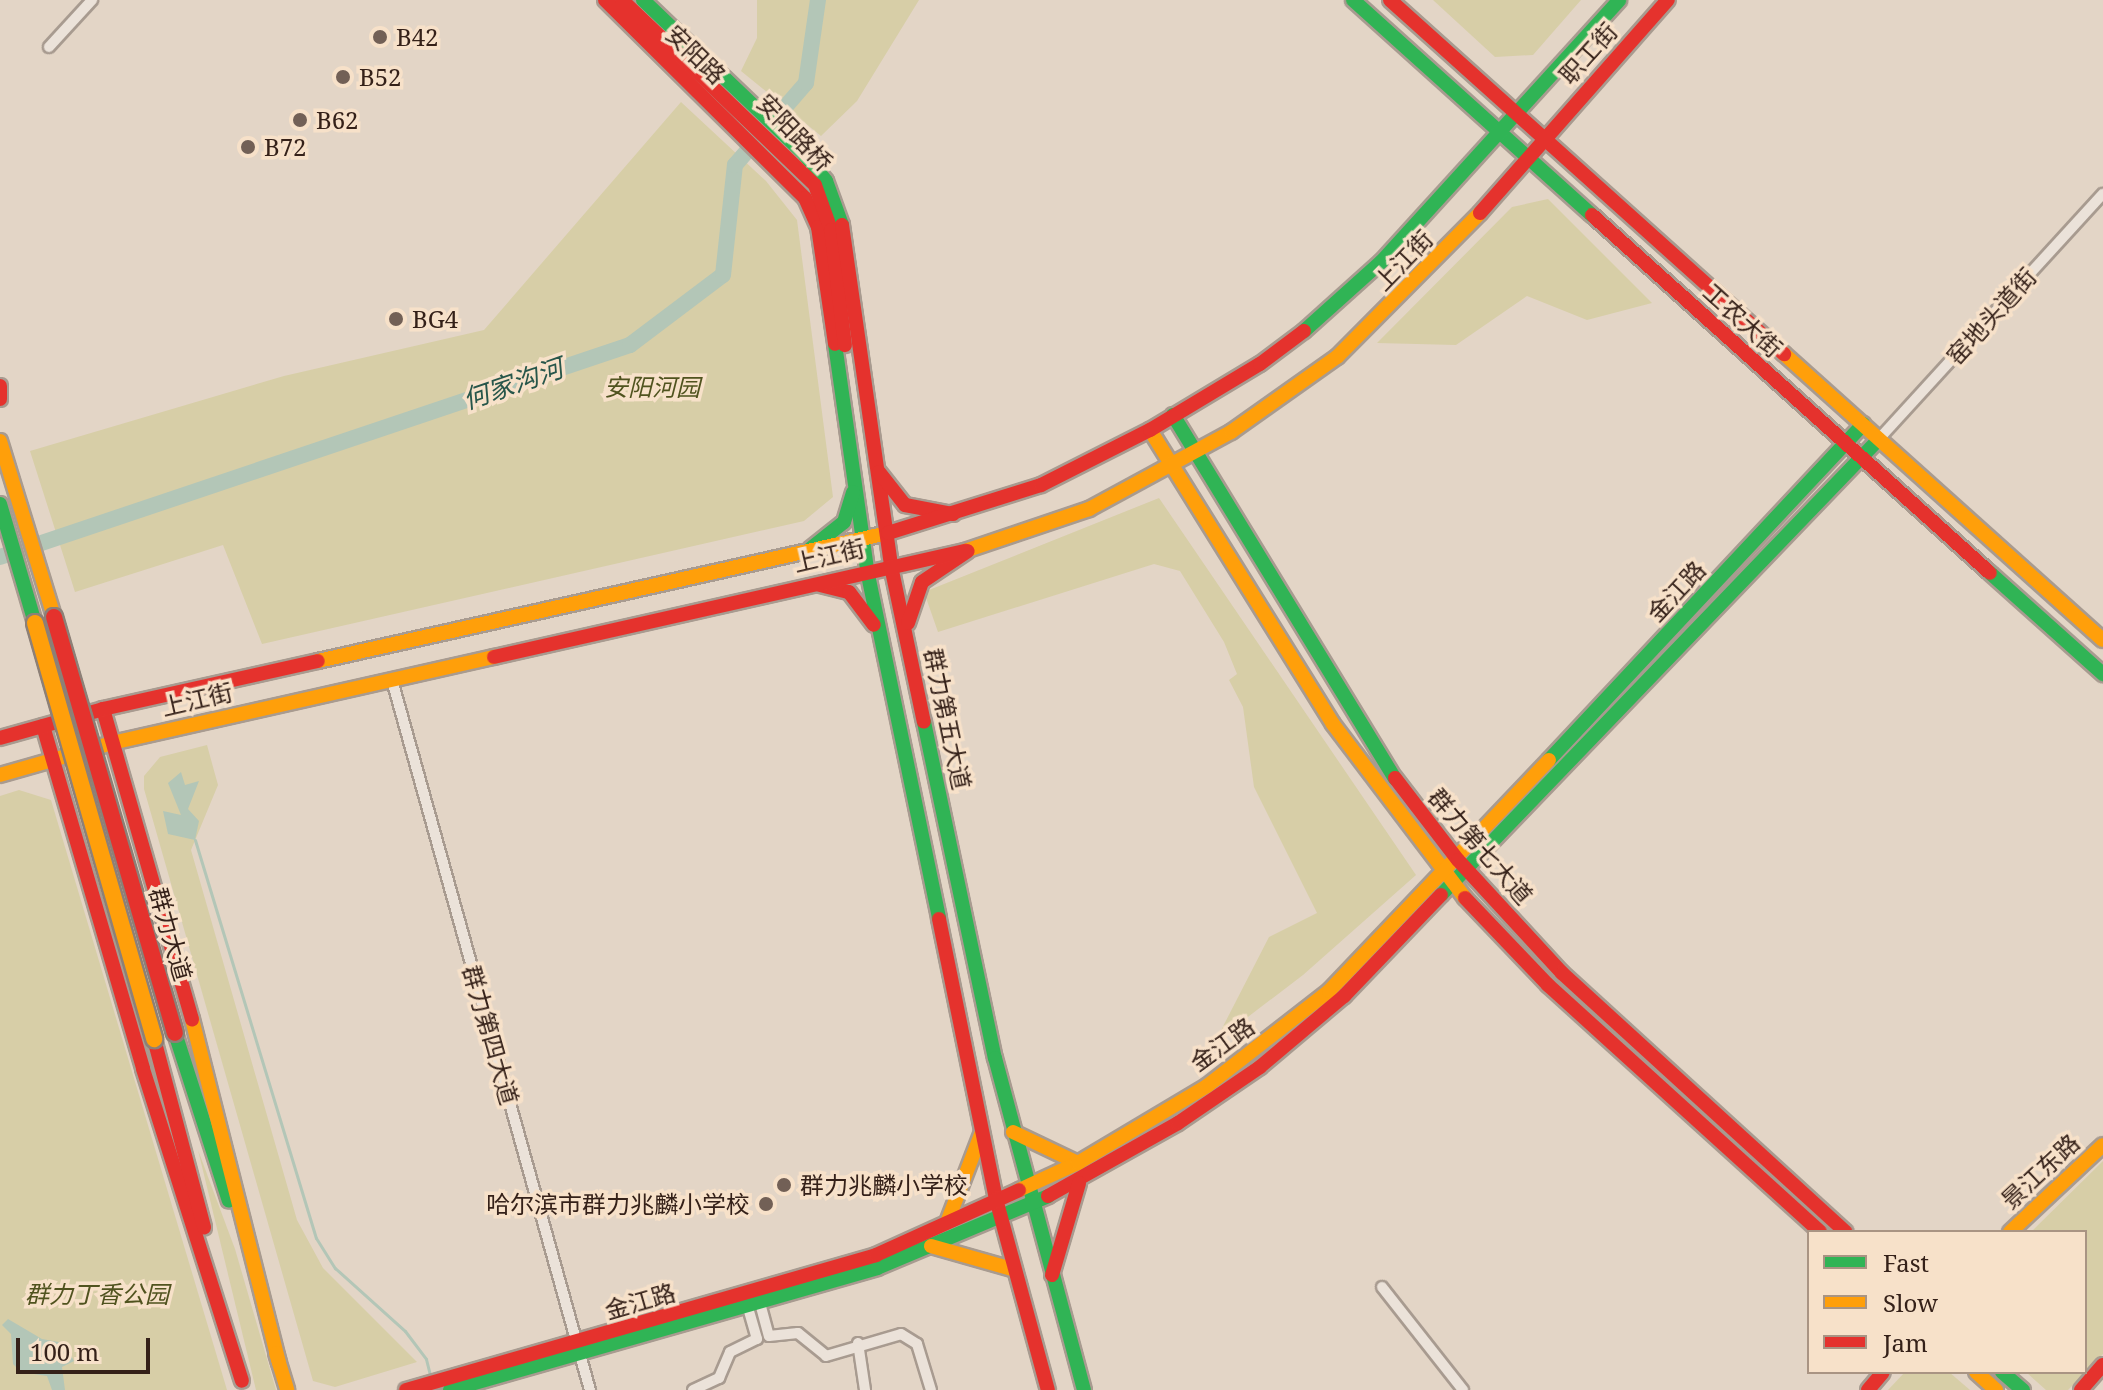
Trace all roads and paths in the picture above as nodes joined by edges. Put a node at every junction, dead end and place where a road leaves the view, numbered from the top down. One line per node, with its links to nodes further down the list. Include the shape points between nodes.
1 (92, 0): 9 (street)
2 (605, 0): 11 (main road, 安阳路)
3 (622, 0): 25 (main road, 安阳路桥, via 815,185 831,230 851,392)
4 (643, 0): 10 (main road, 安阳路)
5 (1353, 0): 13 (main road, 工农大街)
6 (1390, 0): 12 (main road, 工农大街)
7 (1619, 0): 12 (main road, 职工街)
8 (1668, 0): 14 (main road, 职工街)
9 (49, 47)
10 (734, 87): 29 (main road, 群力第五大道, via 805,155 826,181 842,218)
11 (719, 110): 25 (main road, 群力第五大道, via 784,173 805,198 818,227)
12 (1515, 113): 13 (main road, 上江街); 14 (main road, 工农大街)
13 (1497, 132): 15 (main road, 工农大街); 19 (main road, 上江街, via 1381,262 1309,327 1260,364)
14 (1543, 138): 15 (main road, 上江街); 20 (main road, 工农大街)
15 (1526, 158): 24 (main road, 工农大街); 26 (main road, 上江街, via 1450,247 1337,357 1279,402)
16 (2103, 194): 22 (street, 窑地头道街)
17 (0, 386): 18 (main road)
18 (0, 399)
19 (1173, 415): 21 (main road, 上江街); 26 (main road, 群力第七大道)
20 (1863, 424): 22 (main road, 工农大街); 24 (main road, 金江路)
21 (1150, 430): 28 (main road, 群力第七大道); 32 (main road, 上江街, via 1041,485)
22 (1879, 439): 27 (main road, 金江路); 42 (main road, 工农大街)
23 (0, 441): 73 (main road, 群力大道, bridge)
24 (1845, 444): 27 (main road, 工农大街); 51 (main road, 金江路)
25 (850, 448): 30 (main road, 群力第五大道)
26 (1194, 452): 28 (main road, 上江街); 51 (main road, 群力第七大道, via 1403,791)
27 (1862, 457): 43 (main road, 工农大街); 51 (main road, 金江路)
28 (1171, 465): 35 (main road, 上江街, via 1089,509); 52 (main road, 群力第七大道, via 1333,724)
29 (876, 468): 32 (main road, via 905,505); 33 (main road, 群力第五大道)
30 (855, 484): 34 (main road, 群力第五大道); 36 (main road, via 844,522)
31 (0, 504): 79 (main road, 群力大道, bridge, via 154,1039)
32 (957, 514): 33 (main road, 上江街)
33 (885, 534): 34 (main road, 上江街); 37 (main road, 群力第五大道)
34 (863, 540): 36 (main road, 上江街); 38 (main road, 群力第五大道)
35 (972, 549): 37 (main road, 上江街); 41 (main road, via 922,582 909,609)
36 (805, 553): 45 (main road, 上江街)
37 (891, 566): 38 (main road, 上江街); 41 (main road, 群力第五大道)
38 (867, 570): 39 (main road, 上江街); 40 (main road, 群力第五大道)
39 (808, 584): 40 (main road, via 849,592); 44 (main road, 上江街)
40 (881, 639): 53 (main road, 群力第五大道)
41 (907, 639): 54 (main road, 群力第五大道)
42 (2103, 640)
43 (2103, 674)
44 (392, 680): 48 (main road, 上江街); 72 (street, 群力第四大道)
45 (103, 709): 46 (main road, 上江街); 48 (main road)
46 (43, 726): 47 (main road, 上江街); 49 (main road)
47 (0, 738)
48 (112, 743): 49 (main road, 上江街); 73 (main road, via 209,1079)
49 (53, 760): 50 (main road, 上江街); 79 (main road)
50 (0, 775)
51 (1463, 866): 52 (main road, 金江路); 64 (main road, 群力第七大道, via 1562,973)
52 (1448, 882): 56 (main road, 金江路, via 1262,1045 1195,1093); 57 (main road, 金江路, via 1344,996 1260,1067); 63 (main road, 群力第七大道, via 1548,985)
53 (982, 1131): 59 (main road, 群力第五大道); 62 (main road)
54 (1013, 1132): 56 (main road); 58 (main road, 群力第五大道)
55 (2103, 1145): 65 (main road, 景江东路)
56 (1078, 1163): 58 (main road, 金江路)
57 (1079, 1183): 60 (main road, 金江路); 68 (main road)
58 (1027, 1185): 59 (main road, 金江路); 60 (main road, 群力第五大道)
59 (996, 1199): 61 (main road, 群力第五大道); 62 (main road, 金江路)
60 (1033, 1205): 61 (main road, 金江路); 68 (main road, 群力第五大道)
61 (1001, 1219): 66 (main road, 金江路); 67 (main road, 群力第五大道)
62 (948, 1220): 72 (main road, 金江路, via 828,1272)
63 (1818, 1230)
64 (1844, 1230)
65 (2012, 1230)
66 (930, 1246): 67 (main road); 70 (main road, 金江路)
67 (1015, 1270): 86 (main road, 群力第五大道)
68 (1052, 1275): 87 (main road, 群力第五大道)
69 (1382, 1287): 88 (street)
70 (754, 1305): 71 (street, via 769,1336 798,1333 826,1356); 72 (main road, 金江路); 81 (street, via 757,1339 730,1352 719,1378)
71 (858, 1343): 84 (street); 85 (street, via 901,1334 917,1344)
72 (579, 1349): 78 (main road, 金江路); 83 (street, 群力第四大道)
73 (279, 1363): 82 (main road, 群力大道)
74 (2103, 1365): 92 (main road)
75 (1881, 1374): 89 (main road)
76 (1978, 1374): 90 (main road)
77 (2004, 1374): 91 (main road)
78 (457, 1384): 80 (main road, 金江路)
79 (243, 1385)
80 (413, 1388)
81 (696, 1389)
82 (287, 1390)
83 (590, 1390)
84 (865, 1390)
85 (931, 1390)
86 (1048, 1390)
87 (1084, 1390)
88 (1463, 1390)
89 (1868, 1390)
90 (1996, 1390)
91 (2023, 1390)
92 (2081, 1390)

